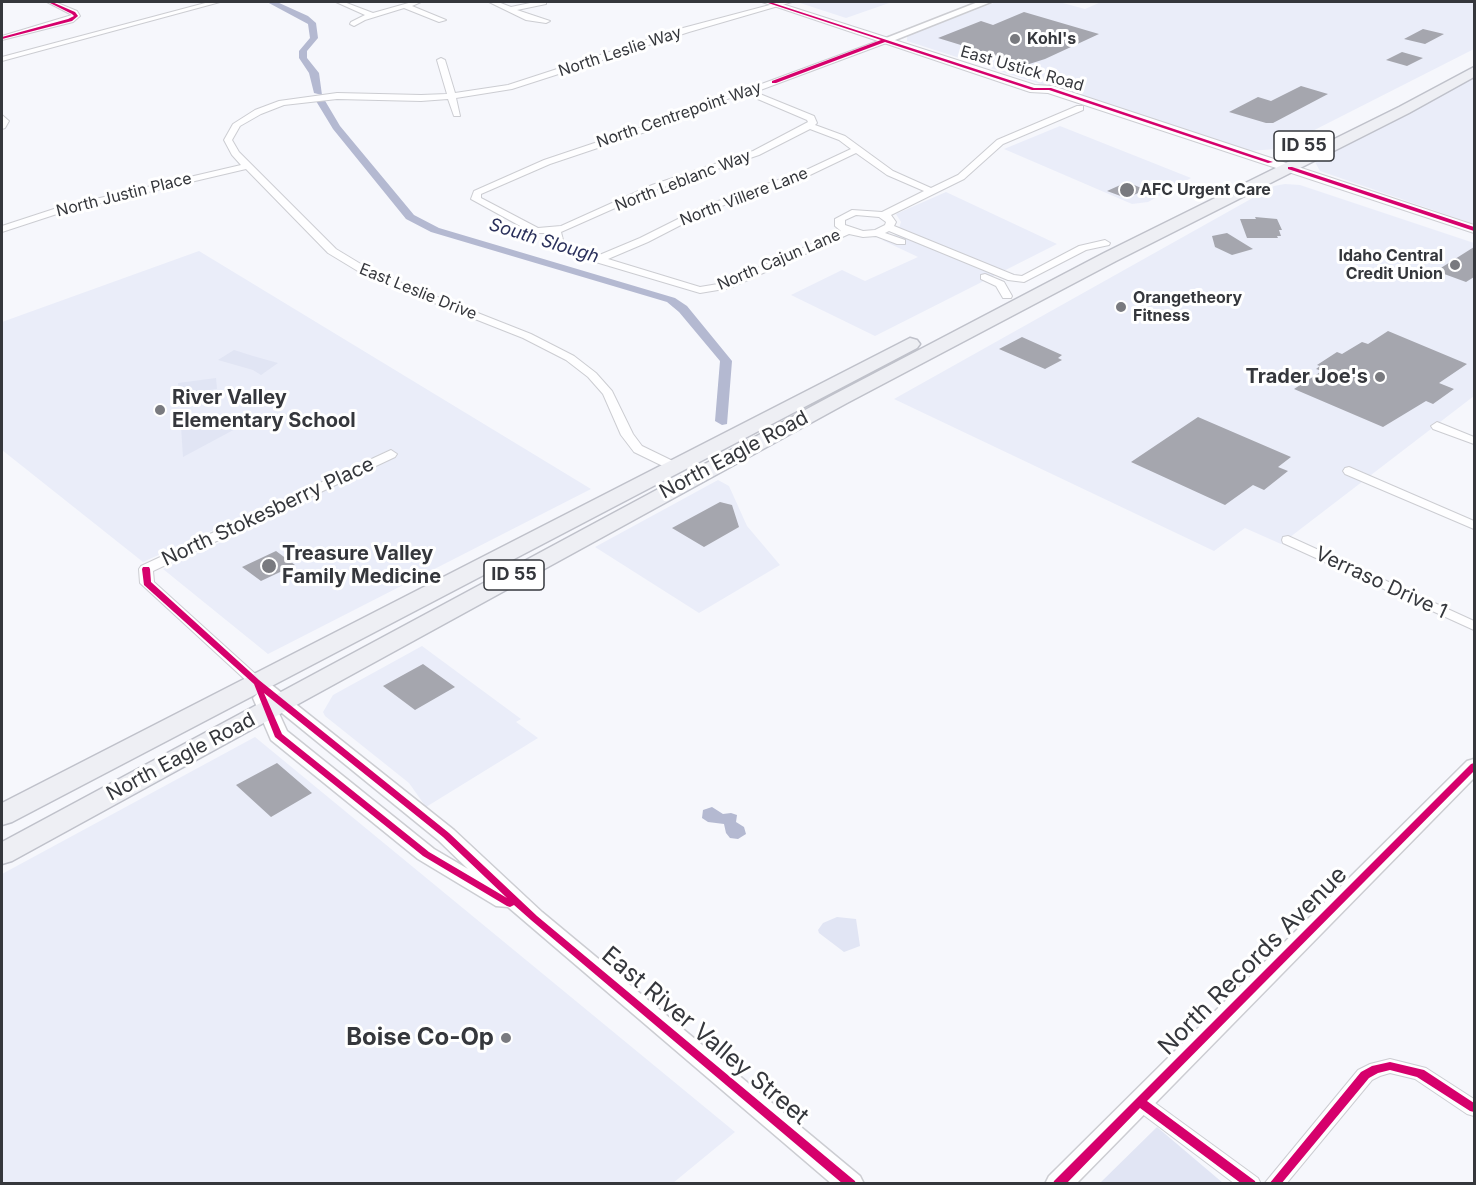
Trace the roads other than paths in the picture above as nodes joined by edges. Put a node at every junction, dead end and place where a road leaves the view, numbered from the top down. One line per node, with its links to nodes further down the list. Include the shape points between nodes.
1 (50, 2): 17 (street, via 76,16)
2 (175, 2): 11 (street)
3 (216, 2): 11 (street)
4 (339, 2): 13 (street)
5 (418, 2): 10 (street)
6 (493, 2): 12 (street)
7 (543, 2): 12 (street)
8 (986, 2): 18 (street, North Centrepoint Way)
9 (778, 3): 18 (main road, East Ustick Road); 25 (street, North Leslie Way, via 545,77)
10 (405, 6): 13 (street); 14 (street)
11 (191, 8): 20 (street)
12 (512, 9): 15 (street)
13 (372, 15): 16 (street)
14 (442, 20)
15 (546, 21)
16 (354, 24)
17 (2, 38)
18 (886, 40): 23 (main road, East Ustick Road); 24 (street, North Centrepoint Way)
19 (1474, 58): 32 (highway, North Eagle Road / ID 55)
20 (2, 59)
21 (441, 60): 25 (street)
22 (1474, 71): 32 (highway, North Eagle Road / ID 55)
23 (1034, 89): 27 (main road, East Ustick Road, via 1037,94); 32 (main road, East Ustick Road, via 1049,89)
24 (746, 91): 29 (street, via 811,118 813,123); 38 (street, North Centrepoint Way, via 574,152 475,195 479,202 536,231)
25 (451, 96): 26 (street, North Leslie Way); 28 (street)
26 (324, 97): 31 (street, East Leslie Drive, via 270,107 237,124 228,140)
27 (1080, 108): 32 (main road, East Ustick Road); 33 (street, via 1000,142 962,177)
28 (457, 114)
29 (809, 126): 30 (street, via 842,138); 38 (street, North Leblanc Way, via 756,153 656,187)
30 (857, 149): 33 (street, via 890,173); 43 (street, North Villere Lane, via 772,186 707,208)
31 (247, 166): 35 (street, North Justin Place, via 82,204); 51 (street, East Leslie Drive, via 332,251 348,262 527,336 570,358 608,393 627,435 638,449)
32 (1274, 168): 37 (main road, East Ustick Road); 41 (main road, East Ustick Road); 42 (highway, North Eagle Road / ID 55); 46 (highway, North Eagle Road / ID 55)
33 (933, 192): 34 (street)
34 (883, 215): 36 (street, via 891,222); 39 (street, via 862,211 847,214 839,221)
35 (2, 228)
36 (890, 228): 40 (street); 42 (street, via 1012,278 1024,279 1083,248)
37 (1474, 229)
38 (556, 231): 43 (street, via 559,245 566,250)
39 (848, 231): 40 (street); 43 (street, North Cajun Lane, via 710,290)
40 (877, 233): 44 (street, via 994,281 1005,289)
41 (1474, 239)
42 (1105, 243): 44 (highway, North Eagle Road / ID 55)
43 (597, 260)
44 (1007, 296): 45 (highway, North Eagle Road / ID 55); 46 (highway, via 1010,300 961,326)
45 (938, 330): 47 (highway, via 938,339 840,390); 51 (highway, North Eagle Road / ID 55)
46 (966, 332): 47 (highway, North Eagle Road / ID 55)
47 (840, 399): 58 (highway, North Eagle Road / ID 55)
48 (1437, 426): 49 (street)
49 (1474, 441)
50 (391, 454): 55 (street, North Stokesberry Place)
51 (675, 467): 57 (highway, North Eagle Road / ID 55)
52 (1349, 471): 53 (street)
53 (1474, 525)
54 (1288, 540): 56 (street, Verraso Drive 1)
55 (146, 569): 57 (street, East River Valley Street, via 147,583)
56 (1474, 626)
57 (256, 682): 58 (street, East River Valley Street); 60 (highway, North Eagle Road / ID 55)
58 (275, 706): 61 (highway, North Eagle Road / ID 55); 64 (street, East River Valley Street, via 278,735 426,854 534,918)
59 (1474, 766): 62 (street, North Records Avenue)
60 (2, 815)
61 (2, 854)
62 (1140, 1102): 65 (street, North Records Avenue); 66 (street)
63 (1474, 1107): 67 (street, via 1420,1073 1390,1066 1376,1069 1365,1075)
64 (850, 1184)
65 (1058, 1184)
66 (1251, 1184)
67 (1274, 1184)

